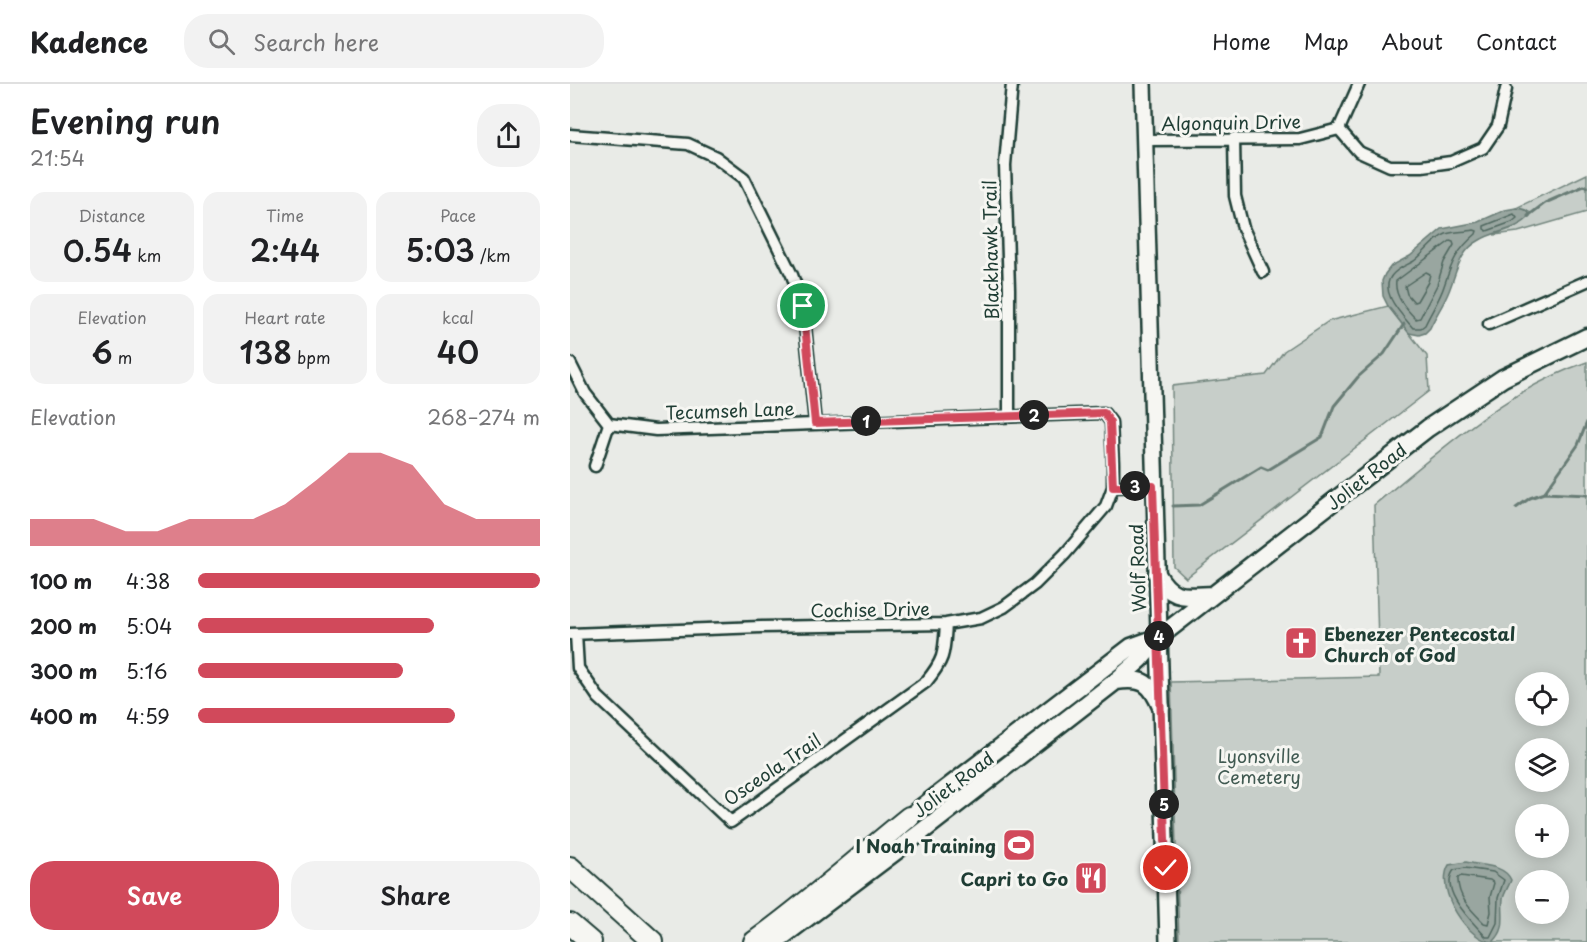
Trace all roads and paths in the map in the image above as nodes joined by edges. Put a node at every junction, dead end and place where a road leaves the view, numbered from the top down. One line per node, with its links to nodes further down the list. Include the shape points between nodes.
1 (1012, 84): 15 (street, Blackhawk Trail, via 1005,165)
2 (1143, 84): 8 (street, Wolf Road)
3 (1359, 84): 5 (street)
4 (1506, 89): 5 (street, via 1498,126 1483,148 1451,162 1390,166 1359,152)
5 (1339, 129): 7 (street, Algonquin Drive, via 1300,139)
6 (570, 135): 16 (street, via 688,144 716,157 744,178 803,306)
7 (1234, 138): 8 (street, Algonquin Drive); 9 (street, via 1235,196 1243,228)
8 (1145, 140): 19 (street, Wolf Road)
9 (1263, 272)
10 (1587, 281): 11 (street)
11 (1489, 324)
12 (1587, 337): 22 (main road, Joliet Road, via 1503,378 1428,428)
13 (570, 363): 17 (street, via 585,393)
14 (1104, 413): 15 (street, Tecumseh Lane); 20 (street, Cochise Drive, via 1110,422)
15 (1009, 416): 16 (street, Tecumseh Lane)
16 (815, 423): 17 (street, Tecumseh Lane, via 656,430)
17 (609, 424): 18 (street)
18 (596, 466)
19 (1153, 486): 20 (street); 21 (street, Wolf Road)
20 (1113, 487): 23 (street, Cochise Drive, via 1106,506 1035,584 981,618)
21 (1156, 574): 22 (main road, via 1168,591); 25 (street, Wolf Road)
22 (1213, 595): 25 (main road, Joliet Road)
23 (946, 624): 24 (street, Cochise Drive); 24 (street, Osceola Trail, via 939,666 926,682 731,822 598,697 578,668)
24 (573, 634)
25 (1160, 637): 26 (main road, Joliet Road); 27 (street, Wolf Road); 28 (main road, Joliet Road, via 1131,647)
26 (1116, 681): 27 (main road, via 1134,679 1145,683 1154,690); 36 (main road, Joliet Road)
27 (1161, 707): 37 (street, Wolf Road)
28 (909, 817): 30 (highway, Joliet Road)
29 (570, 867): 33 (highway)
30 (843, 870): 34 (highway, via 840,868); 35 (highway, Joliet Road)
31 (570, 924): 32 (highway)
32 (591, 942)
33 (653, 942)
34 (744, 942)
35 (754, 942)
36 (775, 942)
37 (1168, 942)

